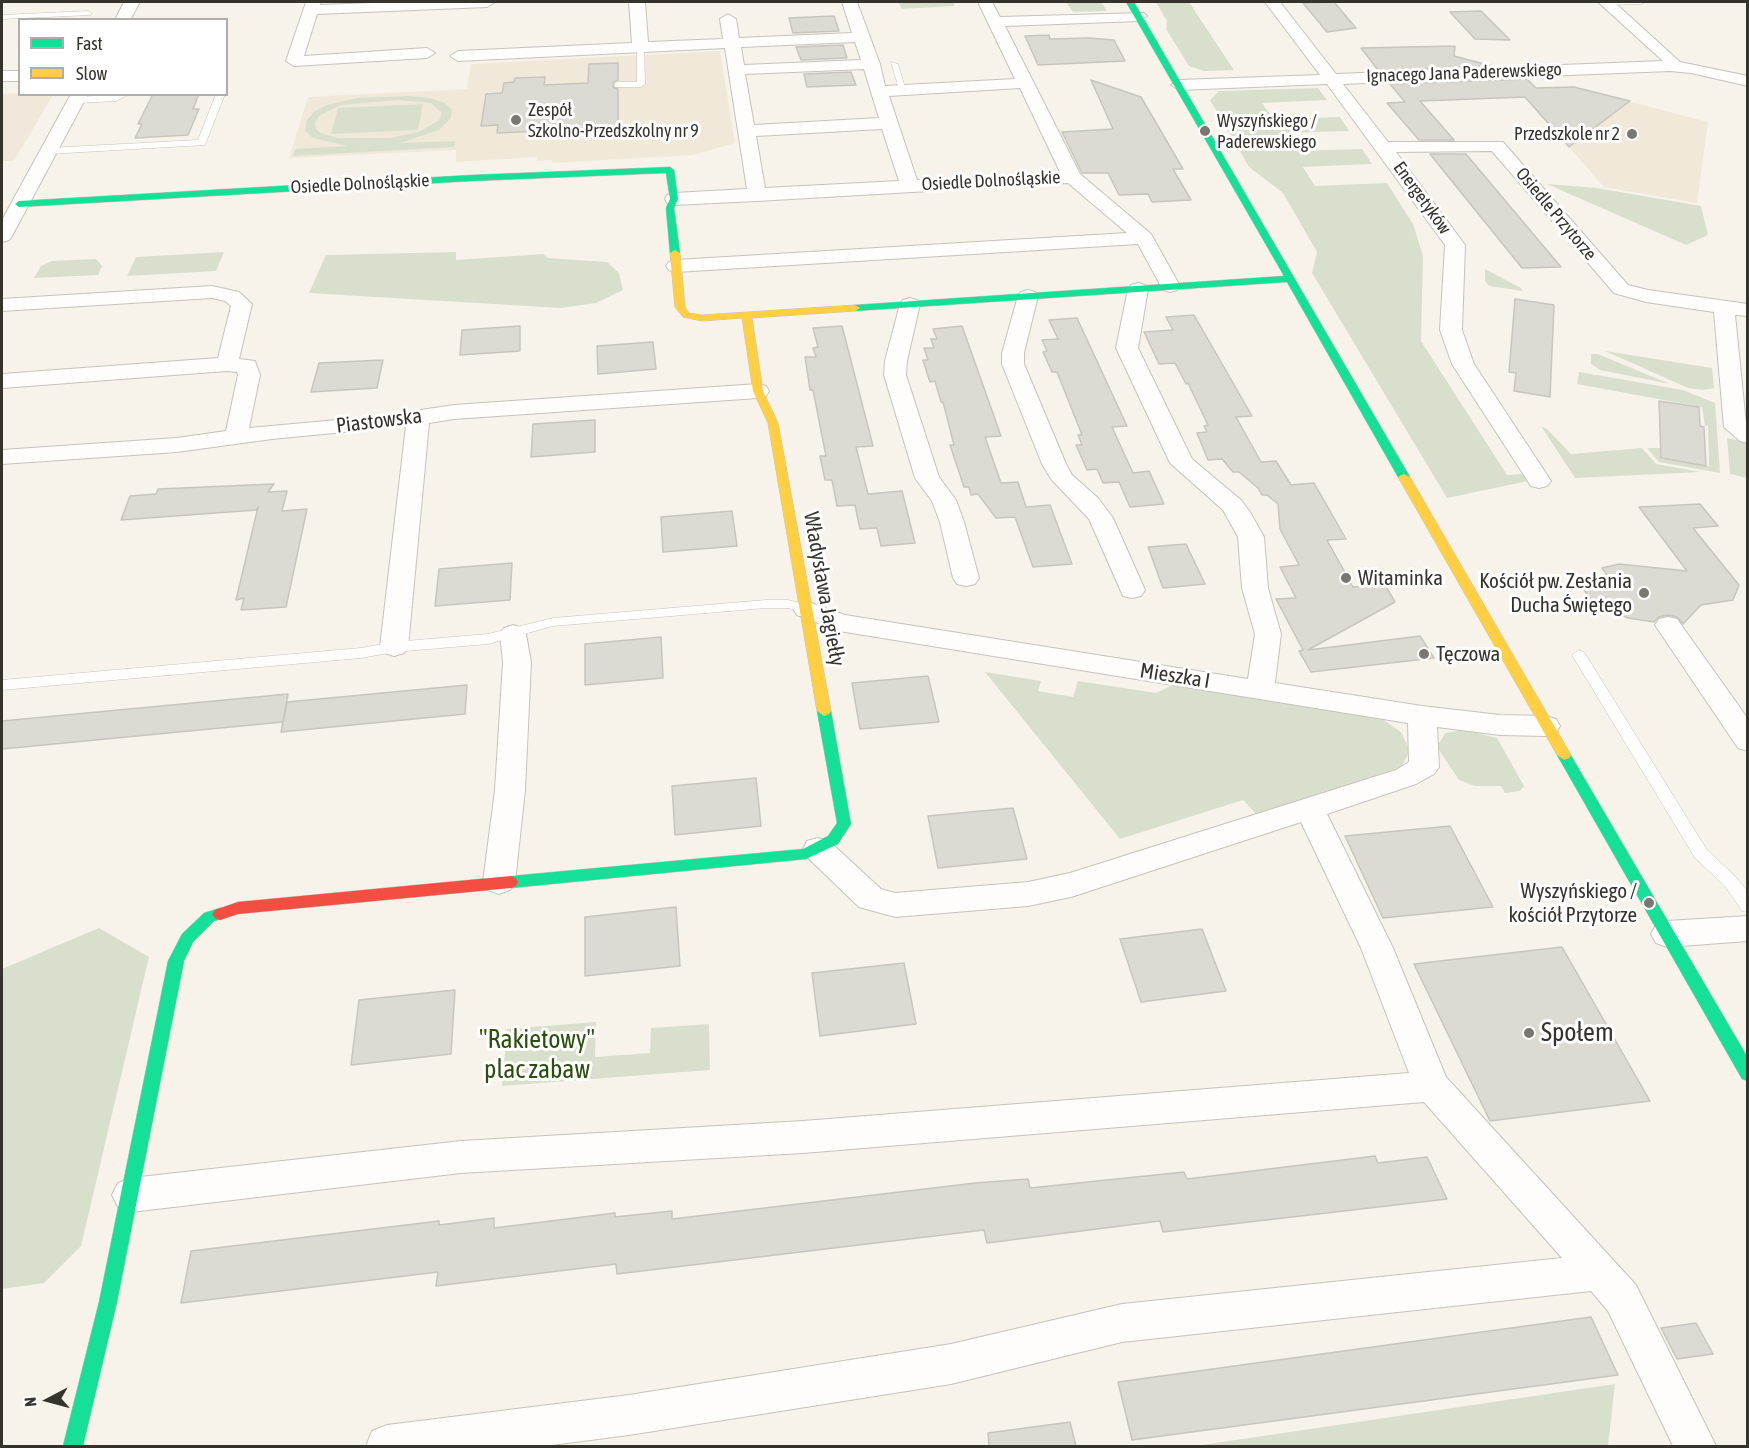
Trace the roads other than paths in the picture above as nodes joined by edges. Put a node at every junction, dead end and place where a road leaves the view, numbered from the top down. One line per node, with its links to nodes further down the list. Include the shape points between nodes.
1 (132, 2): 14 (street)
2 (487, 2): 10 (street)
3 (637, 2): 19 (street)
4 (850, 2): 17 (street, Osiedle Dolnośląskie)
5 (985, 2): 16 (street)
6 (1130, 2): 12 (street)
7 (1273, 2): 28 (street, Energetyków)
8 (1607, 2): 9 (lane); 24 (street)
9 (1641, 2)
10 (312, 6): 20 (street, via 294,61)
11 (88, 13): 13 (lane)
12 (1139, 16): 16 (street); 32 (street)
13 (2, 17)
14 (123, 18)
15 (728, 19): 18 (street)
16 (995, 22): 30 (street)
17 (862, 37): 18 (street); 22 (street, Osiedle Dolnośląskie)
18 (732, 43): 19 (street); 25 (street)
19 (639, 47): 21 (street); 31 (lane, via 641,84)
20 (427, 53)
21 (458, 56)
22 (872, 64): 25 (street); 34 (street, Osiedle Dolnośląskie)
23 (894, 64): 33 (lane)
24 (1675, 66): 28 (street, Ignacego Jana Paderewskiego); 29 (street, Ignacego Jana Paderewskiego)
25 (736, 70): 39 (street)
26 (2, 76): 27 (street)
27 (18, 76)
28 (1332, 78): 32 (street, Ignacego Jana Paderewskiego); 40 (street, Energetyków)
29 (1748, 81)
30 (1024, 83): 33 (street); 42 (street)
31 (618, 85)
32 (1179, 85): 50 (street)
33 (903, 89): 34 (street)
34 (880, 91): 38 (street, Osiedle Dolnośląskie)
35 (121, 96): 37 (lane)
36 (220, 96): 41 (lane, via 202,143)
37 (79, 97): 41 (street)
38 (889, 123): 39 (street); 43 (street, Osiedle Dolnośląskie)
39 (745, 131): 44 (street)
40 (1385, 147): 56 (street, Osiedle Przytorze, via 1497,146 1621,289); 66 (street, Energetyków, via 1455,245 1451,330 1463,364)
41 (48, 151): 46 (street)
42 (1072, 177): 43 (street, Osiedle Dolnośląskie); 48 (street)
43 (909, 184): 44 (street, Osiedle Dolnośląskie)
44 (757, 195): 45 (street, Osiedle Dolnośląskie)
45 (674, 199): 46 (street, Osiedle Dolnośląskie, via 672,173 662,168); 49 (street, Osiedle Dolnośląskie, via 670,208)
46 (20, 204): 47 (street)
47 (2, 236)
48 (1144, 238): 49 (street); 51 (street)
49 (676, 266): 58 (street, Osiedle Dolnośląskie, via 680,307 686,315)
50 (1289, 279): 51 (street); 77 (street)
51 (1170, 286): 52 (street)
52 (1138, 289): 53 (street); 75 (street, via 1127,348 1182,463 1232,505 1251,537 1255,588 1268,634)
53 (1028, 296): 54 (street); 68 (street, via 1012,364 1054,464 1101,518)
54 (910, 304): 58 (street); 67 (street, via 895,375 927,478 944,500 952,522)
55 (2, 305): 59 (street, via 212,292 232,296 242,304)
56 (1724, 307): 57 (street, Osiedle Przytorze); 63 (street, via 1735,427)
57 (1748, 310)
58 (747, 316): 61 (street, Władysława Jagiełły)
59 (227, 364): 60 (street); 64 (street, via 247,366 249,375)
60 (2, 381)
61 (758, 391): 62 (street, Piastowska, via 454,412); 69 (street, Władysława Jagiełły, via 773,423)
62 (418, 418): 64 (street, Piastowska); 72 (street)
63 (1748, 436)
64 (236, 437): 65 (street, Piastowska)
65 (2, 457)
66 (1539, 481)
67 (966, 578)
68 (1132, 590)
69 (806, 609): 71 (lane, via 766,604 553,622); 75 (street, Mieszka I, via 839,623); 80 (street, Władysława Jagiełły, via 844,824 833,840)
70 (1668, 625): 78 (street)
71 (513, 634): 72 (lane); 81 (street, via 517,662 510,790)
72 (394, 647): 74 (lane)
73 (1579, 655): 82 (lane, via 1701,854 1731,882)
74 (2, 686)
75 (1260, 689): 76 (street, Mieszka I)
76 (1422, 716): 77 (street, Mieszka I); 79 (street, via 1424,767 1382,786)
77 (1546, 726): 84 (street)
78 (1748, 741)
79 (1310, 808): 80 (street, via 1071,885 1029,894 928,903 895,905 870,898); 86 (street, via 1377,948)
80 (812, 852): 81 (street)
81 (499, 882): 87 (street, via 238,908 209,917 187,938 176,961)
82 (1748, 906)
83 (1748, 928): 84 (street)
84 (1667, 934): 85 (street)
85 (1748, 1074)
86 (1432, 1086): 87 (street, via 803,1137 461,1157); 88 (street)
87 (131, 1195): 89 (street)
88 (1601, 1272): 90 (street, via 1122,1323 951,1364 629,1415); 91 (street, via 1622,1298)
89 (73, 1446)
90 (387, 1446)
91 (1695, 1446)

